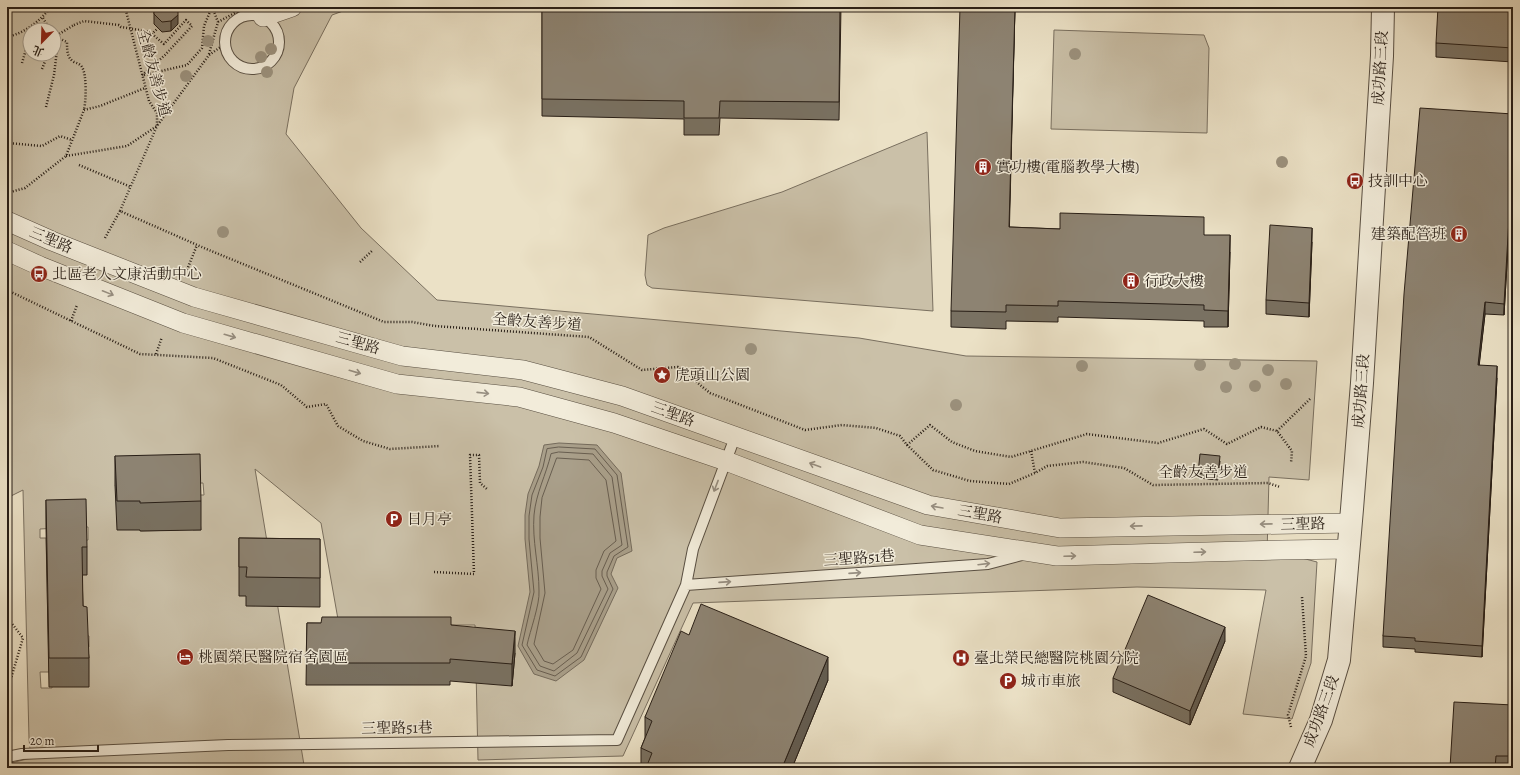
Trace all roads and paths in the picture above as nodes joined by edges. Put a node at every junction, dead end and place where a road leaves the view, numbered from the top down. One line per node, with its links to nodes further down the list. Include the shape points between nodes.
1 (52, 7): 8 (path)
2 (125, 7): 23 (path, 全齡友善步道)
3 (212, 7): 11 (path); 23 (path, via 204,26 202,48 187,65)
4 (246, 7): 11 (path)
5 (292, 7): 7 (street)
6 (1383, 7): 60 (street, 成功路三段, via 1382,56)
7 (263, 17): 18 (lane, via 244,16 236,20 226,35); 18 (lane, via 276,30 279,39 276,54 267,64 255,68 242,67 231,59)
8 (43, 18): 9 (path); 10 (path)
9 (38, 22)
10 (45, 22)
11 (218, 22): 19 (path)
12 (158, 28): 15 (path)
13 (22, 32): 16 (path)
14 (62, 32): 15 (path, bridge, via 84,21 119,25)
15 (152, 34): 23 (path, via 164,44 186,20 192,26)
16 (7, 37)
17 (62, 40): 28 (path, via 67,42 68,55 72,61 81,65 84,71)
18 (225, 44): 19 (path)
19 (209, 55): 27 (path)
20 (45, 62): 22 (path)
21 (56, 62): 26 (path)
22 (42, 69)
23 (142, 75): 24 (path, 全齡友善步道)
24 (145, 88): 28 (path); 29 (path, 全齡友善步道, via 149,102 157,113)
25 (158, 98): 27 (path)
26 (46, 107)
27 (171, 107): 29 (path)
28 (84, 110): 30 (path)
29 (157, 126): 32 (path, via 127,146); 34 (path, 全齡友善步道)
30 (72, 140): 31 (path, via 60,136 42,146); 32 (path)
31 (7, 142)
32 (66, 156): 35 (path, via 25,188)
33 (79, 165): 34 (path)
34 (131, 187): 36 (path, 全齡友善步道)
35 (7, 193)
36 (120, 211): 38 (path, 全齡友善步道); 39 (path, 全齡友善步道)
37 (7, 221): 51 (street, 三聖路, via 52,242 194,297 402,356 523,370 622,396)
38 (105, 238)
39 (198, 245): 43 (path); 52 (path, 全齡友善步道, via 384,322 412,322 435,326 589,337 642,370 678,367 710,393 805,430 842,425 876,428 900,436)
40 (373, 250): 42 (path)
41 (7, 251): 55 (street, 三聖路, one-way to 55, via 183,323 397,384 519,397 614,423)
42 (360, 262)
43 (186, 272)
44 (7, 290): 46 (path)
45 (78, 303): 46 (path)
46 (71, 321): 48 (path, via 140,354)
47 (162, 337): 48 (path)
48 (156, 354): 53 (path, via 213,358 281,385 307,407 326,404 338,426 363,441 390,449)
49 (1311, 398): 50 (path)
50 (1277, 431): 54 (path, 全齡友善步道, via 1261,427 1227,444 1204,429 1158,442 1087,434); 56 (path, via 1292,451)
51 (735, 437): 55 (lane, 三聖路51巷); 60 (street, 三聖路, one-way to 51, via 1060,528 928,505)
52 (907, 445): 54 (path, 全齡友善步道, via 930,425 952,442 976,451 1011,457); 57 (path, 全齡友善步道, via 933,470 970,481 1009,484)
53 (440, 446)
54 (1031, 451): 57 (path)
55 (726, 461): 62 (street, 三聖路, via 920,534); 64 (lane, 三聖路51巷, one-way to 64, via 693,549)
56 (1291, 463)
57 (1035, 473): 58 (path, 全齡友善步道, via 1047,466 1083,462 1124,468 1153,485 1268,483)
58 (1280, 487)
59 (487, 489): 63 (path, via 480,483 479,455 470,455 474,574)
60 (1351, 523): 61 (street, 成功路三段)
61 (1348, 549): 62 (street, 三聖路, one-way to 61, via 1057,556); 70 (street, 成功路三段, via 1339,660 1321,720)
62 (1032, 552): 64 (lane, 三聖路51巷, one-way to 62, via 988,564)
63 (434, 572)
64 (686, 585): 69 (lane, 三聖路51巷, via 617,740 228,745 22,754)
65 (1302, 597): 68 (path, via 1306,656 1288,715)
66 (7, 617): 67 (path, via 22,638)
67 (7, 692)
68 (1291, 730)
69 (7, 757)
70 (1300, 768)

